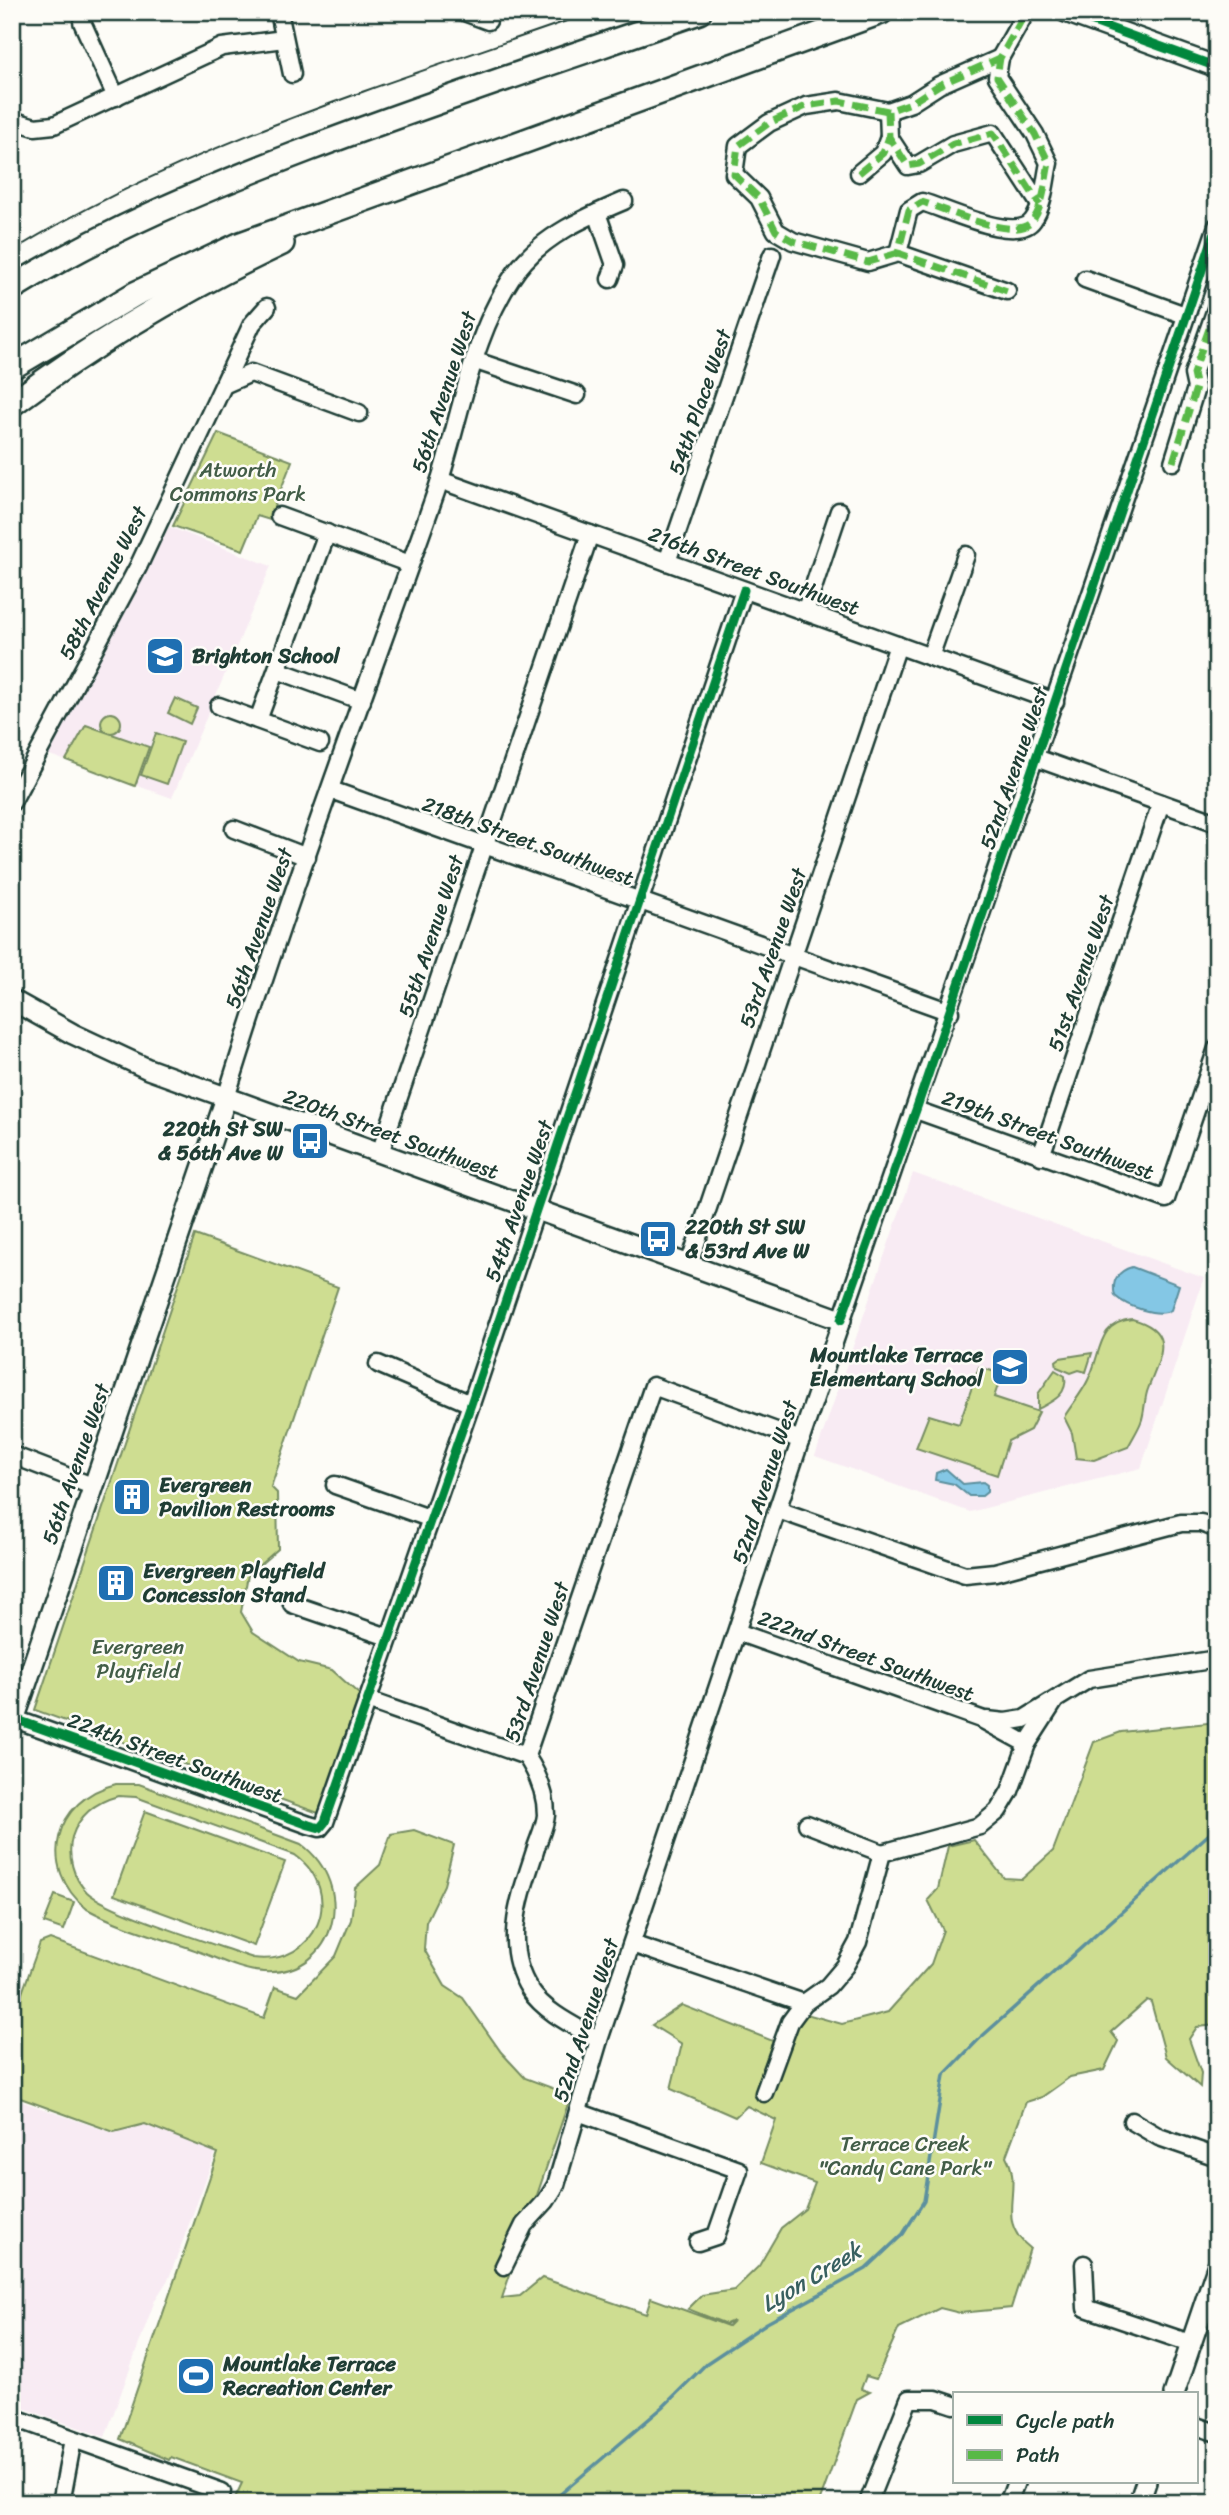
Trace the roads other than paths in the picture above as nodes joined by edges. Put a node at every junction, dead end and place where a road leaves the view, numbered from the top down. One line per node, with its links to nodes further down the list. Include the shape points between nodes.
1 (279, 12): 9 (street)
2 (464, 12): 7 (street)
3 (699, 12): 27 (highway, via 397,115 185,198 105,235)
4 (881, 12): 18 (highway)
5 (1026, 12): 10 (street)
6 (1066, 12): 11 (main road)
7 (488, 21)
8 (82, 22): 13 (street)
9 (284, 39): 12 (street); 13 (street, via 222,47)
10 (1000, 58): 14 (street); 20 (street, via 997,77 1049,163)
11 (1217, 67)
12 (292, 74)
13 (116, 97): 15 (street, via 47,127)
14 (888, 111): 16 (street); 23 (street, via 839,101 806,106 769,123 738,146 734,174 759,198 776,231 793,241 868,262)
15 (12, 120)
16 (889, 137): 17 (street, via 883,153); 20 (street, via 908,166 953,144 993,133)
17 (859, 173)
18 (415, 179): 33 (highway, via 189,266); 36 (highway, via 215,275 118,331)
19 (624, 201): 21 (street, 56th Avenue West)
20 (1040, 205): 23 (street, via 1025,229 1008,231 922,202 909,210)
21 (597, 213): 25 (street, via 615,265); 32 (street, 56th Avenue West, via 561,231 519,267 497,303)
22 (1217, 226): 31 (street, 52nd Avenue West)
23 (898, 253): 28 (street)
24 (772, 255): 45 (street, 54th Place West)
25 (610, 279)
26 (1085, 279): 31 (street)
27 (12, 288)
28 (1007, 291)
29 (1217, 306): 38 (street, via 1194,374 1196,388)
30 (267, 307): 34 (street, 58th Avenue West, via 252,324)
31 (1185, 315): 53 (street, 52nd Avenue West)
32 (476, 361): 35 (street); 39 (street, 56th Avenue West)
33 (12, 368)
34 (226, 384): 37 (street, via 251,373); 58 (street, 58th Avenue West, via 138,567)
35 (577, 395)
36 (12, 404)
37 (359, 413)
38 (1173, 462)
39 (440, 480): 43 (street, 216th Street Southwest); 46 (street, 56th Avenue West)
40 (839, 511): 48 (street)
41 (279, 516): 42 (street)
42 (327, 533): 46 (street); 51 (street)
43 (590, 534): 45 (street, 216th Street Southwest); 64 (street, 55th Avenue West)
44 (966, 555): 50 (street)
45 (667, 562): 47 (street, 216th Street Southwest)
46 (410, 564): 52 (street, 56th Avenue West)
47 (744, 590): 48 (street, 216th Street Southwest); 66 (street, 54th Avenue West)
48 (805, 612): 49 (street, 216th Street Southwest)
49 (898, 645): 50 (street, 216th Street Southwest); 67 (street, 53rd Avenue West)
50 (930, 657): 53 (street, 216th Street Southwest)
51 (277, 670): 52 (street); 55 (street)
52 (362, 701): 59 (street, 56th Avenue West)
53 (1055, 702): 57 (street, 52nd Avenue West)
54 (219, 706): 55 (street)
55 (258, 720): 56 (street)
56 (320, 743)
57 (1036, 758): 61 (street); 69 (street, 52nd Avenue West)
58 (19, 773): 60 (street, 58th Avenue West)
59 (331, 790): 64 (street, 218th Street Southwest); 65 (street, 56th Avenue West)
60 (12, 802)
61 (1161, 803): 62 (street); 74 (street, 51st Avenue West)
62 (1217, 824)
63 (234, 829): 65 (street)
64 (484, 844): 66 (street, 218th Street Southwest); 73 (street, 55th Avenue West)
65 (307, 857): 71 (street, 56th Avenue West)
66 (638, 900): 67 (street, 218th Street Southwest); 75 (street, 54th Avenue West)
67 (793, 955): 69 (street, 218th Street Southwest); 76 (street, 53rd Avenue West)
68 (12, 1000): 71 (main road, 220th Street Southwest, via 106,1051)
69 (950, 1012): 72 (street, 52nd Avenue West)
70 (1217, 1048): 74 (street, 219th Street Southwest, via 1166,1199)
71 (226, 1098): 73 (main road, 220th Street Southwest); 83 (main road, 56th Avenue West)
72 (916, 1110): 74 (street, 219th Street Southwest); 77 (street, 52nd Avenue West)
73 (380, 1153): 75 (main road, 220th Street Southwest)
74 (1041, 1156)
75 (534, 1210): 76 (main road, 220th Street Southwest); 79 (street, 54th Avenue West)
76 (689, 1264): 77 (main road, 220th Street Southwest)
77 (841, 1320): 80 (street, 52nd Avenue West)
78 (378, 1364): 79 (street)
79 (471, 1404): 85 (street, 54th Avenue West)
80 (801, 1440): 84 (street, 52nd Avenue West); 96 (street, 53rd Avenue West, via 653,1387)
81 (12, 1455): 83 (street)
82 (335, 1485): 85 (street)
83 (92, 1486): 94 (main road, 56th Avenue West)
84 (778, 1510): 86 (street, via 965,1575 995,1572 1181,1523); 88 (street, 52nd Avenue West)
85 (429, 1518): 89 (street, 54th Avenue West)
86 (1217, 1529)
87 (292, 1604): 89 (street)
88 (737, 1632): 93 (street, 222nd Street Southwest); 100 (street, 52nd Avenue West)
89 (388, 1637): 91 (street, 54th Avenue West)
90 (1217, 1659): 92 (street, 222nd Street Southwest, via 1089,1679)
91 (367, 1700): 96 (street); 97 (street, 54th Avenue West)
92 (1054, 1702): 93 (street, 222nd Street Southwest, via 1024,1719); 95 (street, 222nd Street Southwest)
93 (981, 1719): 95 (street, 222nd Street Southwest)
94 (13, 1721): 97 (street, 224th Street Southwest, via 309,1825 320,1828)
95 (1027, 1744): 99 (street, via 1004,1801 980,1826)
96 (526, 1756): 102 (street, 53rd Avenue West, via 539,1775 546,1818 519,1898 514,1949 530,1991 552,2012)
97 (325, 1822)
98 (807, 1824): 99 (street)
99 (882, 1853): 101 (street, via 858,1942 828,1986)
100 (632, 1944): 101 (street); 102 (street, 52nd Avenue West)
101 (804, 2003): 103 (street, via 790,2022)
102 (600, 2040): 104 (street, 52nd Avenue West)
103 (764, 2093)
104 (578, 2112): 107 (street, via 739,2170 716,2236); 109 (street, 52nd Avenue West, via 556,2185 524,2225)
105 (1132, 2121): 106 (street, via 1159,2137)
106 (1217, 2157)
107 (698, 2242)
108 (1084, 2264): 111 (street, via 1086,2308)
109 (504, 2266)
110 (1217, 2267): 111 (main road)
111 (1190, 2343): 112 (main road)
112 (1175, 2392)
113 (953, 2405): 121 (street, via 909,2399)
114 (12, 2417): 117 (street)
115 (1198, 2427): 116 (street)
116 (1217, 2433)
117 (73, 2439): 120 (street); 122 (street)
118 (1015, 2484): 123 (street)
119 (1145, 2484): 124 (main road)
120 (221, 2497)
121 (869, 2500)
122 (61, 2503)
123 (1008, 2503)
124 (1139, 2503)

